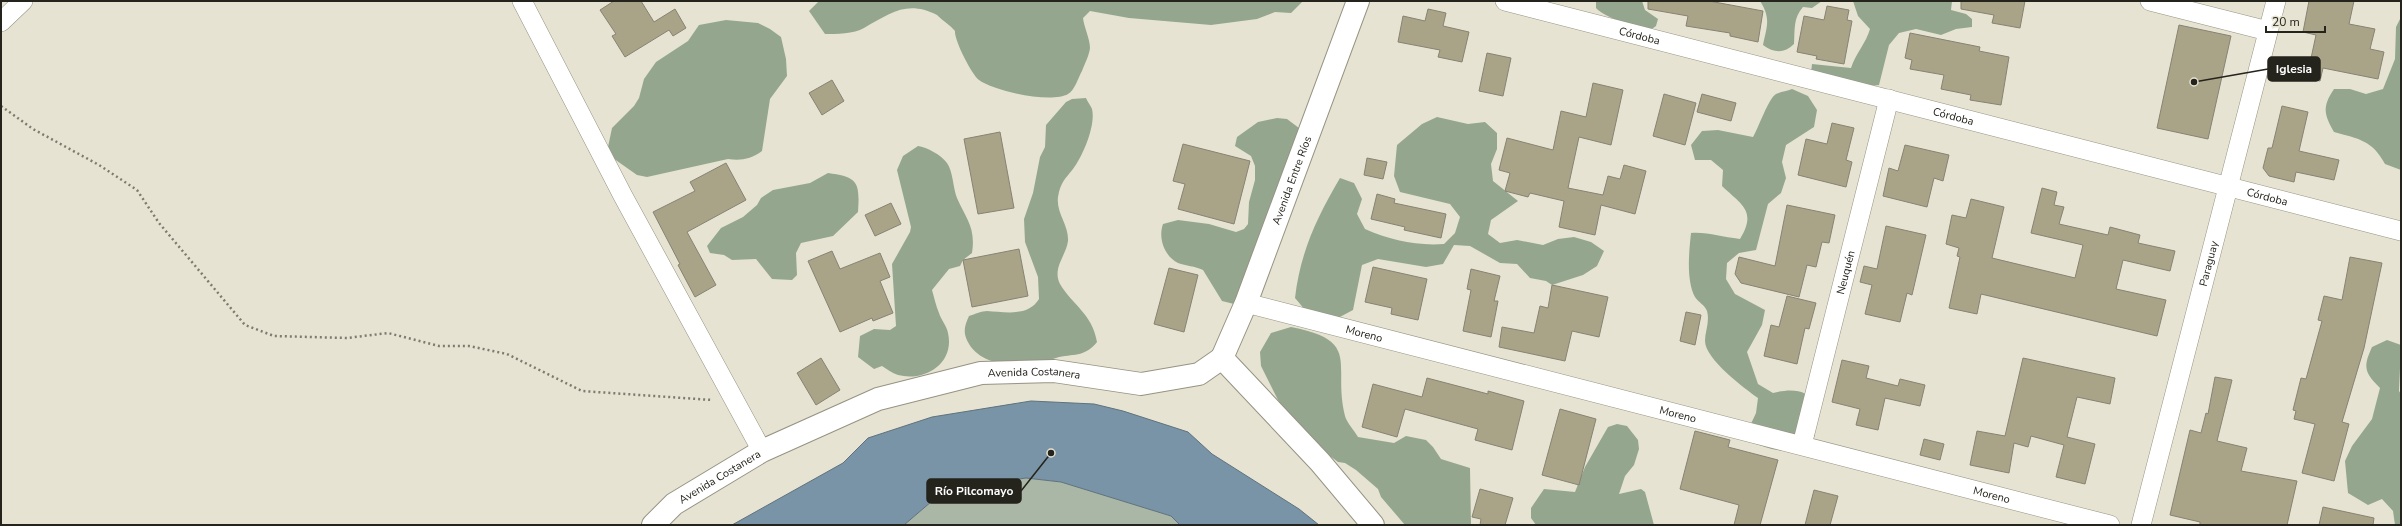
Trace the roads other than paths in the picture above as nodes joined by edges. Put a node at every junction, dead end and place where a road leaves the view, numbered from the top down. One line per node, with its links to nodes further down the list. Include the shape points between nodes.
1 (23, 1): 7 (street)
2 (522, 1): 15 (street, via 733,401)
3 (1358, 1): 12 (street, Avenida Entre Ríos)
4 (1505, 1): 9 (street, Córdoba)
5 (2150, 1): 8 (street)
6 (2276, 1): 8 (street, Paraguay)
7 (1, 22)
8 (2268, 31): 10 (street, Paraguay)
9 (1889, 100): 10 (street, Córdoba); 14 (street, Neuquén)
10 (2228, 186): 11 (street, Córdoba); 19 (street, Paraguay)
11 (2401, 231)
12 (1246, 303): 13 (street, Avenida Entre Ríos); 14 (street, Moreno)
13 (1222, 358): 15 (street, Avenida Costanera, via 1199,374 1141,384 1054,371 981,373 878,399); 17 (street, via 1320,462)
14 (1802, 445): 18 (street, Moreno)
15 (762, 451): 16 (street, Avenida Costanera, via 674,504)
16 (653, 525)
17 (1373, 525)
18 (2110, 525)
19 (2141, 525)

